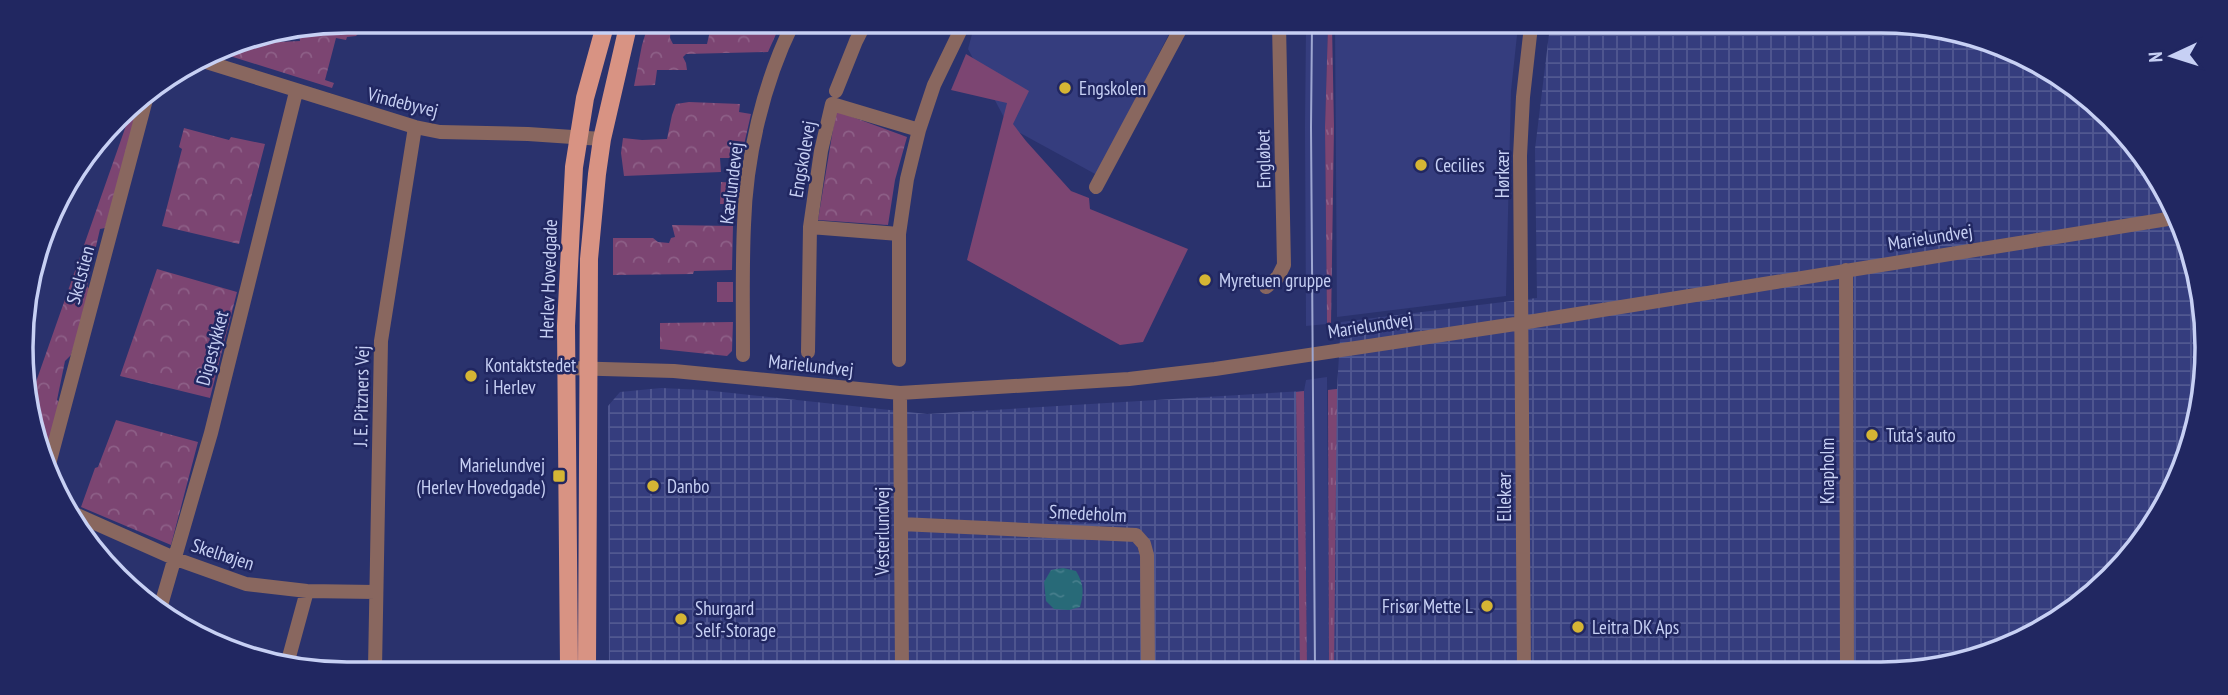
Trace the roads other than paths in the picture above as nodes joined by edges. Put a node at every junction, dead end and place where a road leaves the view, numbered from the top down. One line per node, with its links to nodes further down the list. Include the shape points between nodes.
1 (604, 33): 15 (main road, Herlev Hovedgade)
2 (627, 33): 16 (main road)
3 (788, 33): 25 (street, Kærlundevej, via 769,85 752,155 744,223)
4 (860, 33): 10 (street)
5 (959, 33): 14 (street)
6 (1178, 33): 17 (street)
7 (1279, 33): 22 (street, Engløbet, via 1284,265)
8 (1530, 33): 23 (street, Hørkær, via 1520,156)
9 (213, 64): 11 (street, Vindebyvej)
10 (836, 91)
11 (296, 92): 13 (street, Vindebyvej); 33 (street, Digestykket)
12 (144, 108): 30 (street, Skelstien)
13 (415, 127): 15 (street, Vindebyvej); 35 (street, J. E. Pitzners Vej, via 381,341)
14 (919, 130): 19 (street, Engskolevej, via 832,104); 20 (street)
15 (578, 138): 16 (street, Vindebyvej); 27 (main road, Herlev Hovedgade)
16 (603, 139): 28 (main road, via 589,259)
17 (1096, 187)
18 (2167, 219): 21 (street, Marielundvej)
19 (810, 227): 20 (street, Engskolevej); 24 (street, Engskolevej)
20 (899, 234): 26 (street)
21 (1846, 270): 23 (street, Marielundvej); 44 (street, Knapholm)
22 (1266, 286)
23 (1522, 323): 29 (street, Marielundvej, via 1141,378); 43 (street, Ellekær)
24 (808, 352)
25 (743, 355)
26 (899, 360)
27 (567, 368): 28 (street, Marielundvej); 39 (main road, Herlev Hovedgade)
28 (590, 368): 29 (street, Marielundvej, via 674,371); 40 (main road)
29 (900, 393): 32 (street, Vesterlundvej)
30 (52, 454)
31 (84, 519): 33 (street, Skelhøjen)
32 (901, 524): 41 (street, Vesterlundvej); 42 (street, Smedeholm, via 1136,535 1147,555)
33 (176, 559): 34 (street, Skelhøjen, via 246,584); 36 (street, Digestykket)
34 (307, 592): 35 (street, Skelhøjen); 37 (street)
35 (375, 592): 38 (street, J. E. Pitzners Vej)
36 (162, 601)
37 (289, 656)
38 (374, 662)
39 (569, 662)
40 (587, 662)
41 (902, 662)
42 (1148, 662)
43 (1524, 662)
44 (1847, 662)

